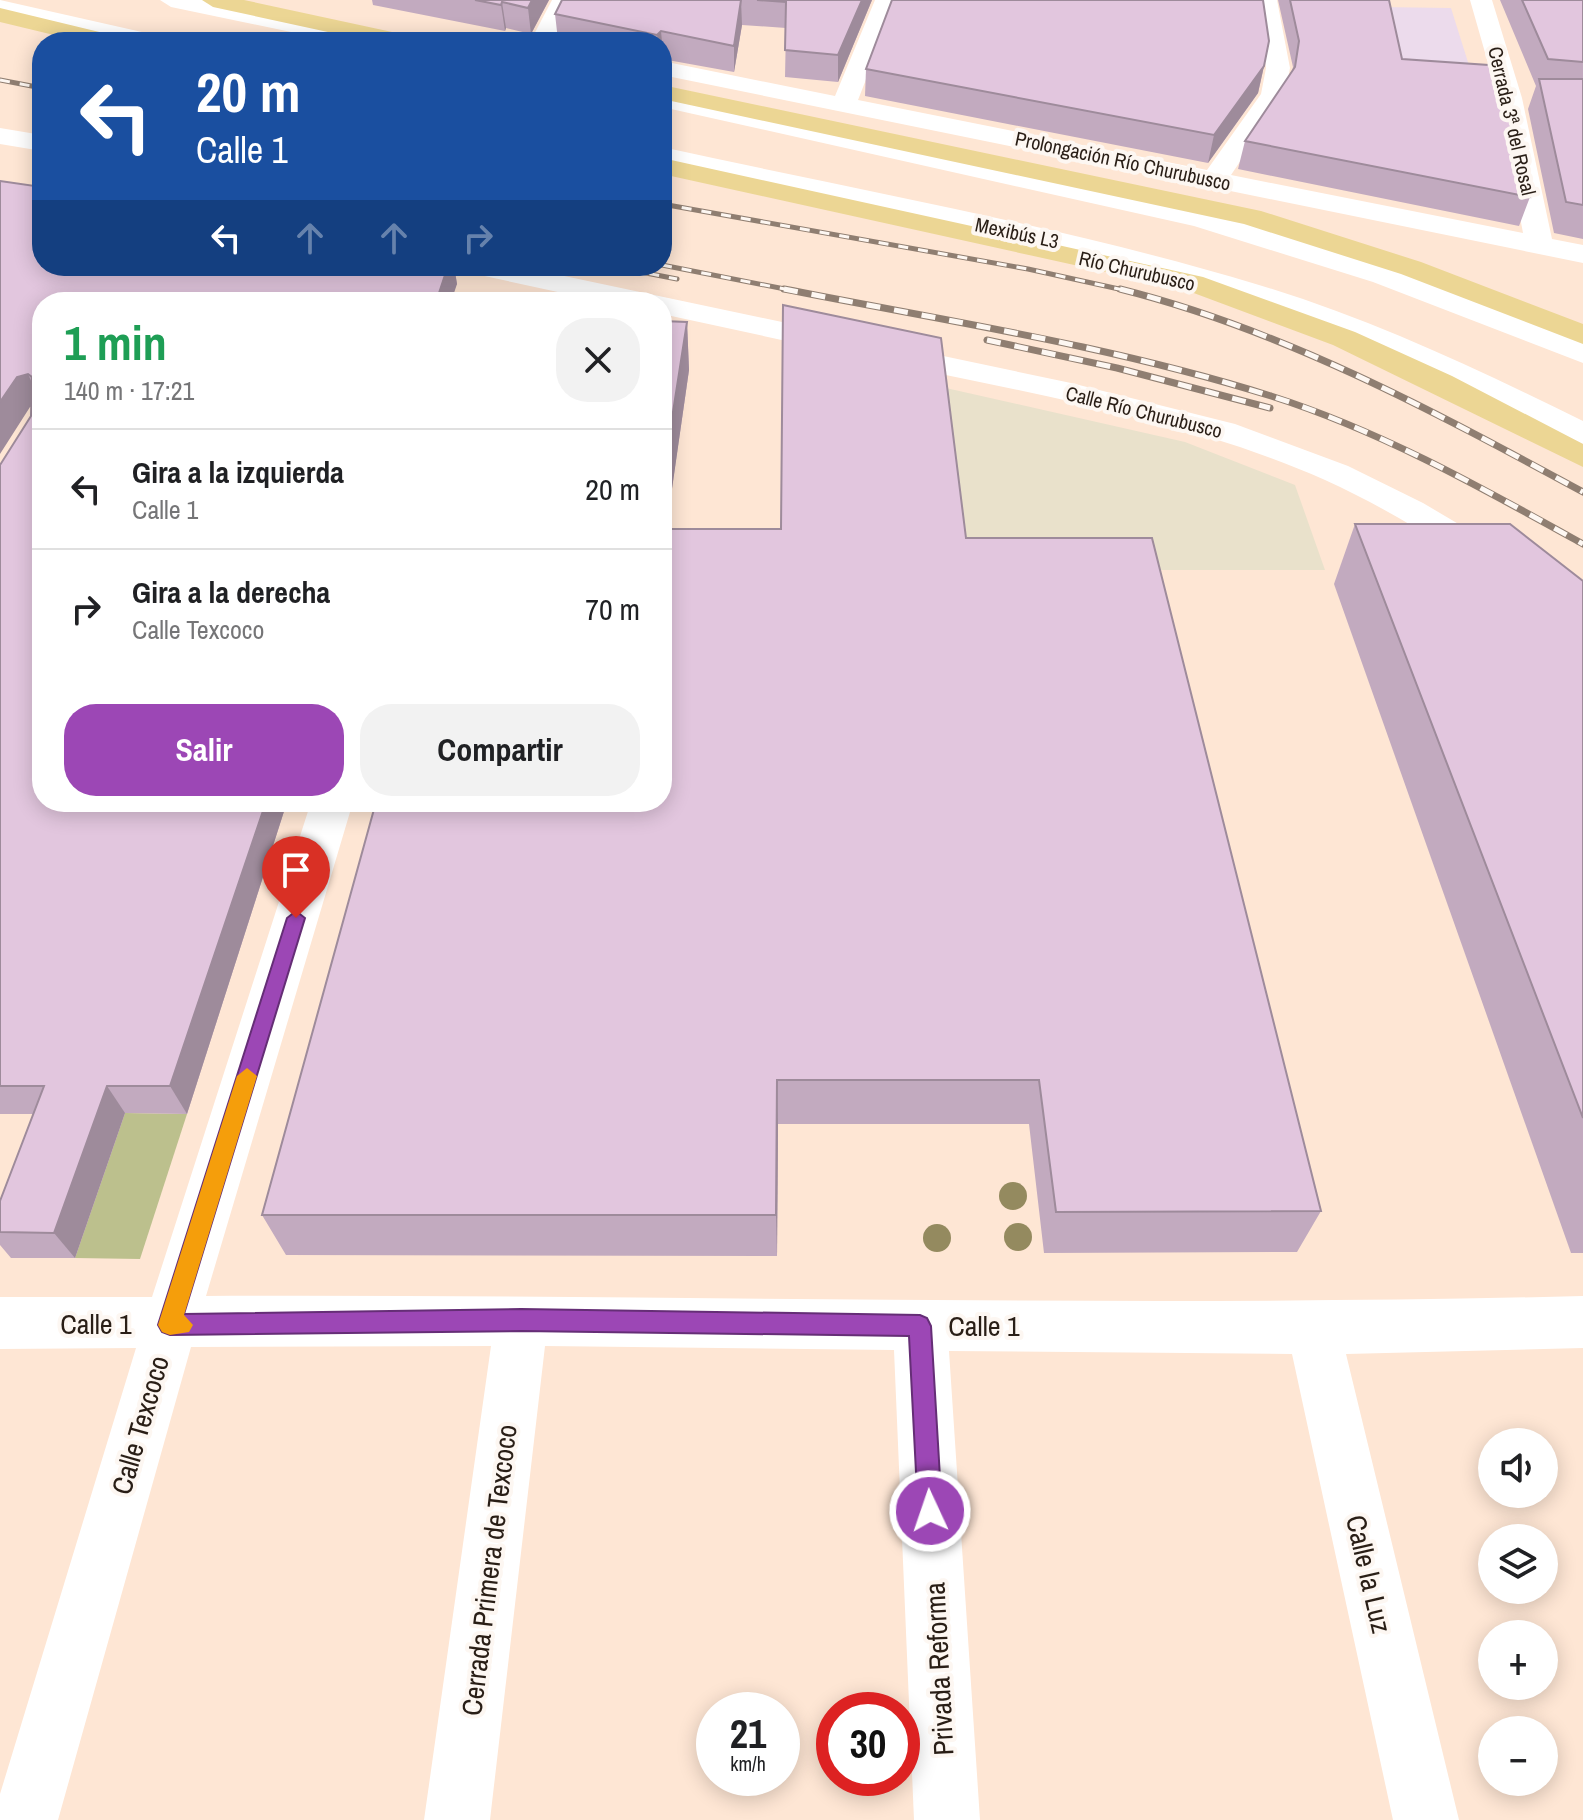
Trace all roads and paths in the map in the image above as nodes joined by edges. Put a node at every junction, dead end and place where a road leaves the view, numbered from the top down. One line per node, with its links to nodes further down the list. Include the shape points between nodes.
1 (171, 0): 12 (street)
2 (213, 0): 13 (main road)
3 (290, 0): 14 (street, via 330,12)
4 (563, 0): 15 (street)
5 (886, 0): 21 (street)
6 (1266, 0): 26 (street, via 1278,68 1273,94)
7 (1481, 0): 18 (street, Cerrada 3ª del Rosal)
8 (0, 6): 11 (street)
9 (0, 15): 10 (main road)
10 (71, 32)
11 (113, 32)
12 (336, 32)
13 (343, 32)
14 (361, 32)
15 (547, 32)
16 (672, 70): 21 (street, Prolongación Río Churubusco)
17 (672, 94): 32 (main road, via 1251,217 1411,268)
18 (1510, 98): 19 (street); 27 (street, Cerrada 3ª del Rosal)
19 (1539, 98)
20 (672, 102): 33 (street, via 1201,219 1397,281)
21 (843, 106): 26 (street, Prolongación Río Churubusco)
22 (0, 136): 23 (street)
23 (32, 141)
24 (672, 157): 34 (street, Mexibús L3, via 1222,283 1422,354)
25 (672, 168): 35 (main road, Río Churubusco, via 1192,282 1303,321 1445,382)
26 (1214, 180): 27 (street, Prolongación Río Churubusco)
27 (1539, 243): 28 (street, Prolongación Río Churubusco)
28 (1583, 254)
29 (524, 276): 30 (street)
30 (599, 292)
31 (672, 307): 36 (street, Calle Río Churubusco, via 1146,409 1249,439 1400,504 1497,562)
32 (1583, 335)
33 (1583, 354)
34 (1583, 434)
35 (1583, 457)
36 (1583, 626)
37 (329, 812): 41 (street, Calle Texcoco)
38 (521, 1320): 41 (street, Calle 1); 42 (street, Calle 1); 45 (street, Cerrada Primera de Texcoco)
39 (1583, 1322): 43 (street, Calle 1)
40 (0, 1323): 41 (street, Calle 1)
41 (170, 1325): 44 (street, Calle Texcoco)
42 (920, 1326): 43 (street, Calle 1); 46 (street, Privada Reforma)
43 (1313, 1329): 47 (street, Calle la Luz)
44 (25, 1820)
45 (457, 1820)
46 (947, 1820)
47 (1426, 1820)

